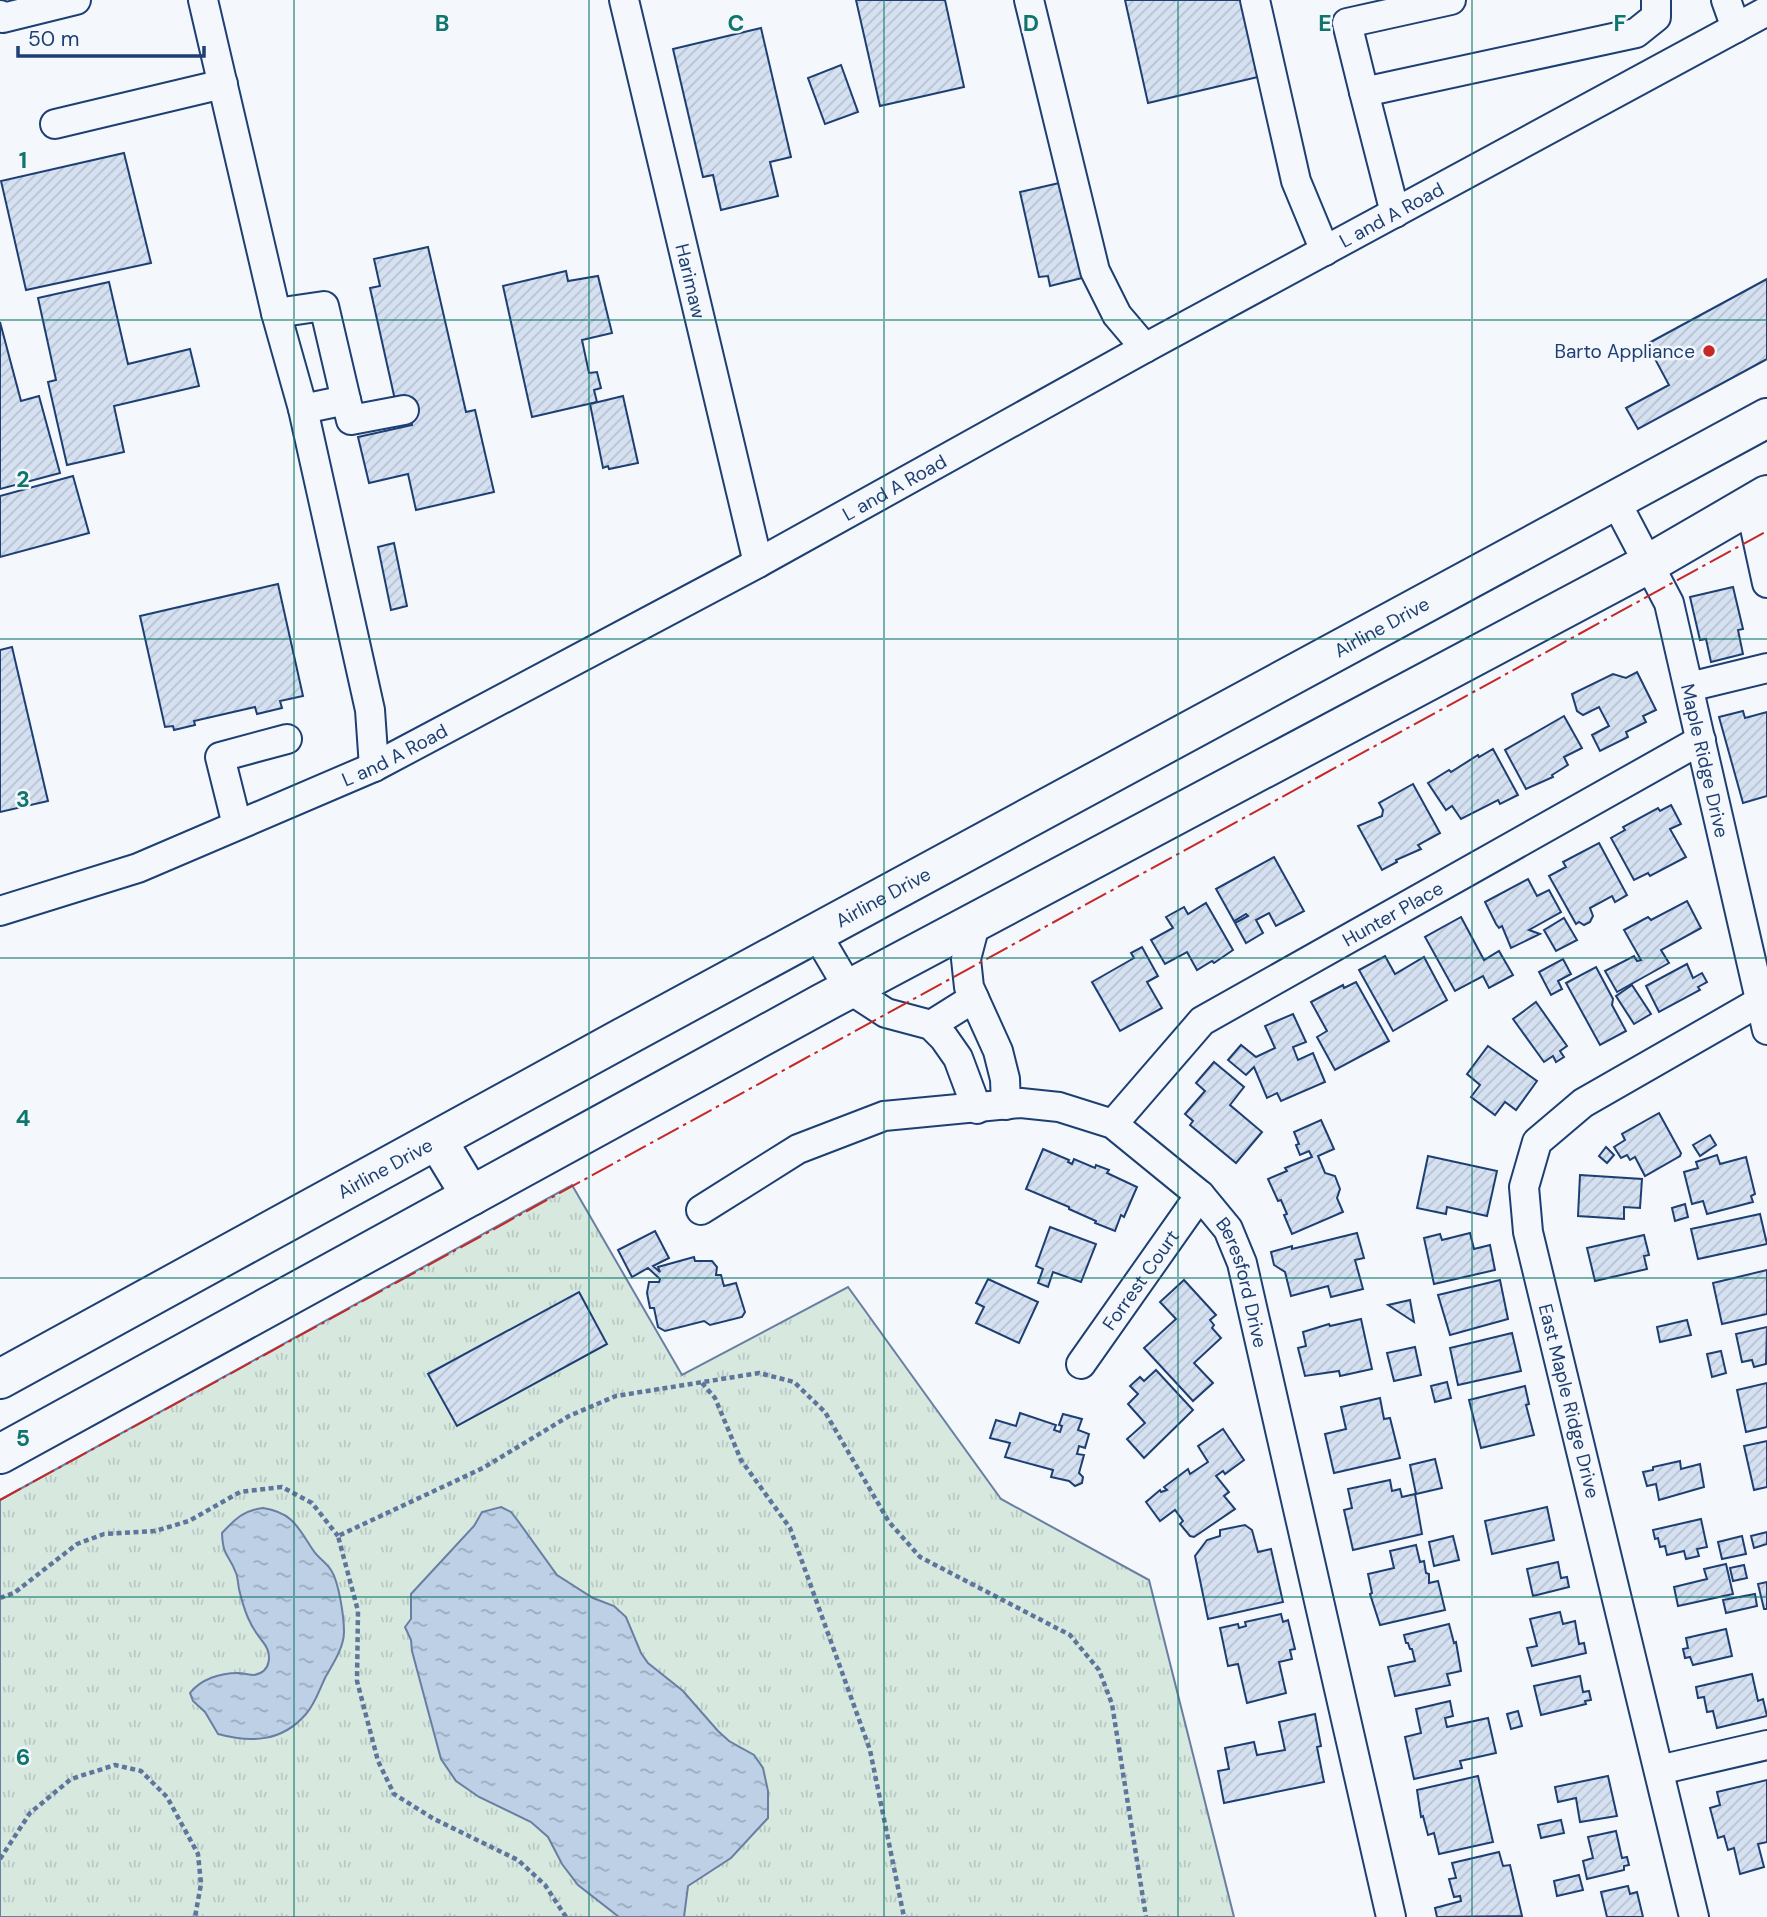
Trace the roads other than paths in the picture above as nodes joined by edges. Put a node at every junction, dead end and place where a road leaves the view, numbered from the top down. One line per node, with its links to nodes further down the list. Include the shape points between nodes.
1 (76, 0): 11 (street)
2 (203, 0): 13 (street)
3 (624, 0): 26 (street, Harimaw)
4 (1029, 0): 19 (street, via 1096,271 1117,315)
5 (1255, 0): 17 (street, via 1296,181)
6 (1451, 0): 9 (street)
7 (1656, 0): 14 (street, via 1656,17 1636,33)
8 (1726, 0): 12 (street)
9 (1345, 11): 14 (street)
10 (1767, 11): 12 (street, L and A Road)
11 (2, 16)
12 (1736, 28): 16 (street, L and A Road)
13 (223, 84): 15 (street); 18 (street)
14 (1364, 92): 16 (street)
15 (55, 124)
16 (1395, 213): 17 (street, L and A Road)
17 (1325, 251): 19 (street, L and A Road)
18 (276, 313): 20 (street, via 324,306); 21 (street)
19 (1145, 348): 26 (street, L and A Road)
20 (346, 400): 21 (street); 22 (street, via 351,420)
21 (303, 409): 33 (street, via 370,710)
22 (404, 411)
23 (1767, 418): 24 (highway, Airline Drive)
24 (1615, 500): 27 (street, Maple Ridge Drive); 37 (highway, Airline Drive)
25 (1758, 500): 27 (highway); 28 (street)
26 (758, 563): 33 (street, L and A Road)
27 (1650, 563): 30 (street, Maple Ridge Drive, via 1669,603); 36 (highway)
28 (1767, 583)
29 (1767, 668): 30 (street)
30 (1689, 687): 32 (street, Maple Ridge Drive)
31 (287, 739): 34 (street, via 220,757)
32 (1701, 740): 40 (street, Maple Ridge Drive); 45 (street, Hunter Place, via 1202,1021)
33 (374, 766): 34 (street, L and A Road)
34 (237, 825): 35 (street, L and A Road, via 138,869)
35 (0, 911)
36 (976, 921): 38 (highway); 39 (street, via 966,959)
37 (816, 933): 38 (street); 46 (highway, Airline Drive)
38 (849, 989): 41 (street, via 886,1013); 48 (highway)
39 (974, 998): 41 (street); 43 (street, via 998,1051)
40 (1760, 1001): 42 (street, Maple Ridge Drive); 54 (street, East Maple Ridge Drive, via 1583,1103 1537,1142 1524,1187 1528,1233)
41 (931, 1025): 44 (street, via 958,1058)
42 (1767, 1030)
43 (1006, 1105): 44 (street, Beresford Drive); 45 (street, Beresford Drive, via 1059,1107)
44 (977, 1109): 49 (street, Beresford Drive, via 884,1116 798,1149)
45 (1113, 1124): 47 (street, Beresford Drive)
46 (438, 1140): 48 (highway); 51 (highway, Airline Drive)
47 (1200, 1195): 50 (street, Forrest Court); 55 (street, Beresford Drive, via 1228,1229 1242,1263)
48 (471, 1196): 52 (highway)
49 (701, 1210)
50 (1081, 1364)
51 (0, 1379)
52 (1, 1450)
53 (1767, 1745): 54 (street)
54 (1659, 1770): 56 (street, East Maple Ridge Drive)
55 (1391, 1917)
56 (1694, 1917)

